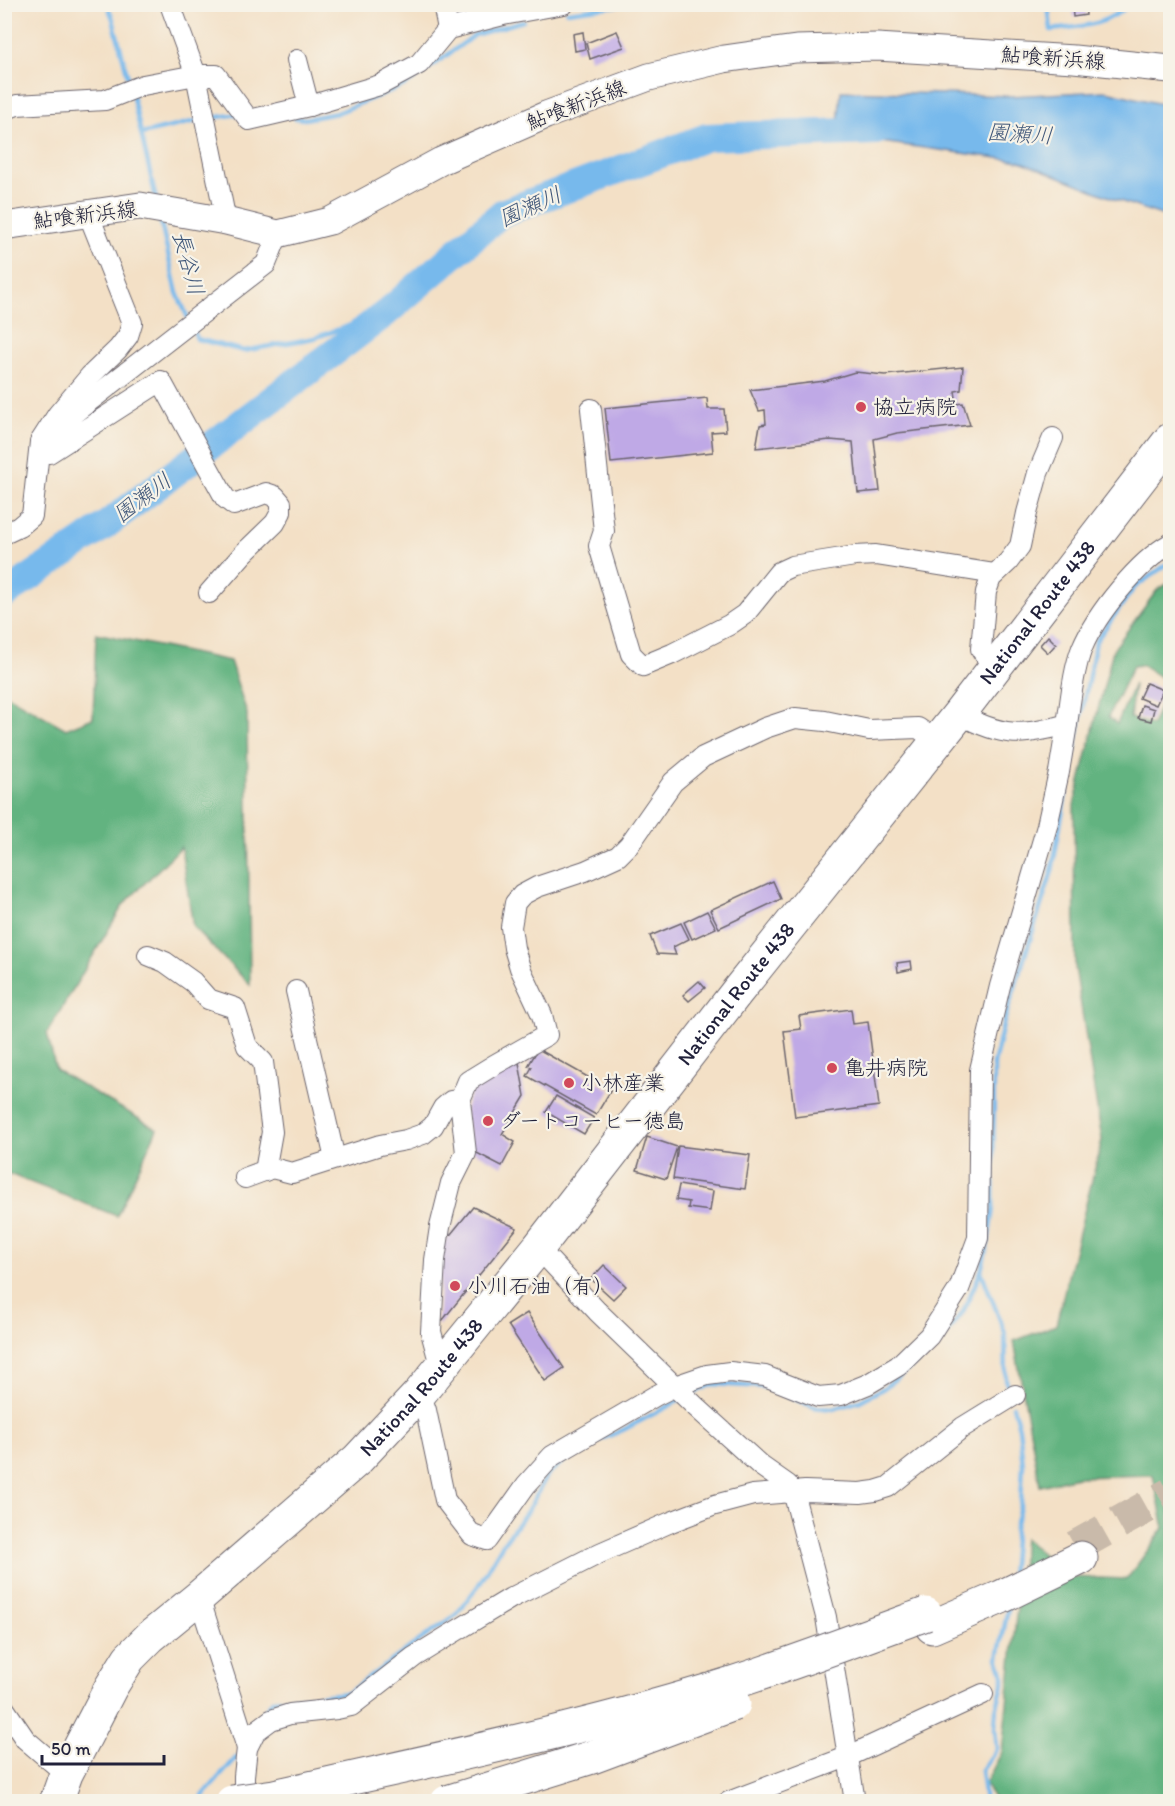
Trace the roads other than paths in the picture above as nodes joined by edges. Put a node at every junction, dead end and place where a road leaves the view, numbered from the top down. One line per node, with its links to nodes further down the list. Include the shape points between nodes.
1 (170, 4): 7 (street)
2 (443, 4): 4 (street)
3 (564, 4): 4 (street)
4 (448, 29): 8 (street, via 419,64 380,85)
5 (297, 60): 8 (street)
6 (1170, 69): 13 (main road, 鮎喰新浜線, via 1074,58 877,48 796,49 724,59 649,77 546,115 441,161 330,221)
7 (196, 75): 8 (street, via 216,75 249,120); 9 (street, via 143,85 105,100 17,105); 11 (street)
8 (309, 106)
9 (4, 110)
10 (88, 213): 11 (main road, 鮎喰新浜線, via 140,206); 12 (main road, 鮎喰新浜線); 17 (street, via 132,323 118,349 58,414)
11 (226, 221): 13 (main road, 鮎喰新浜線)
12 (4, 225)
13 (278, 234): 17 (street, via 266,264)
14 (591, 409): 20 (street, via 604,531 599,546 631,654 642,666 729,625 744,614 779,572 792,566 876,555)
15 (1053, 438): 20 (street, via 1038,473 1020,546)
16 (1170, 440): 22 (highway, National Route 438)
17 (40, 442): 18 (street, via 32,516); 21 (street, via 49,453 161,381 225,498 234,505 266,493 281,503 275,523)
18 (4, 534)
19 (1170, 544): 24 (street, via 1110,600 1090,634 1079,659)
20 (995, 574): 22 (street, via 986,592 981,649)
21 (209, 593)
22 (994, 669): 23 (highway, National Route 438)
23 (959, 714): 24 (street, via 1000,732 1018,734); 25 (highway, National Route 438)
24 (1067, 724): 34 (street, via 1047,826 1000,986 980,1071 978,1238 959,1289 929,1336 898,1366 841,1395 818,1398 765,1376 730,1372)
25 (937, 741): 28 (street, via 918,728 869,730 795,718 703,757 673,782 618,856 537,887 516,903 511,927 514,948 547,1035 468,1081); 32 (highway, National Route 438)
26 (148, 955): 30 (street, via 193,982 208,999 235,1008 247,1046 263,1062 272,1132)
27 (296, 991): 29 (street)
28 (460, 1100): 29 (street, via 443,1108 423,1134); 33 (street, via 466,1153 451,1183 435,1260 431,1332)
29 (335, 1159): 30 (street, via 292,1173 272,1168)
30 (265, 1171): 31 (street)
31 (245, 1178)
32 (538, 1248): 33 (highway, National Route 438); 34 (street)
33 (444, 1363): 35 (highway, National Route 438)
34 (675, 1386): 35 (street, via 552,1456 487,1540 472,1535 445,1500); 37 (street, via 760,1467 788,1485)
35 (420, 1393): 39 (highway, National Route 438, via 357,1460)
36 (1015, 1395): 37 (street, via 954,1433 888,1487 860,1493)
37 (791, 1492): 43 (street, via 753,1495 715,1505 600,1553 511,1598 448,1636 351,1706 271,1720 255,1732); 44 (street, via 826,1617)
38 (1078, 1552): 40 (highway, via 1037,1573 971,1597)
39 (199, 1597): 43 (street); 45 (highway, National Route 438, via 129,1658)
40 (929, 1621): 46 (highway, bridge, via 729,1684 556,1732 274,1796); 47 (highway, bridge, via 792,1683 592,1757)
41 (983, 1694): 44 (street)
42 (4, 1708): 45 (street)
43 (247, 1748): 46 (street)
44 (847, 1757): 48 (street); 49 (street)
45 (61, 1788)
46 (240, 1790)
47 (447, 1802)
48 (728, 1802)
49 (855, 1802)

